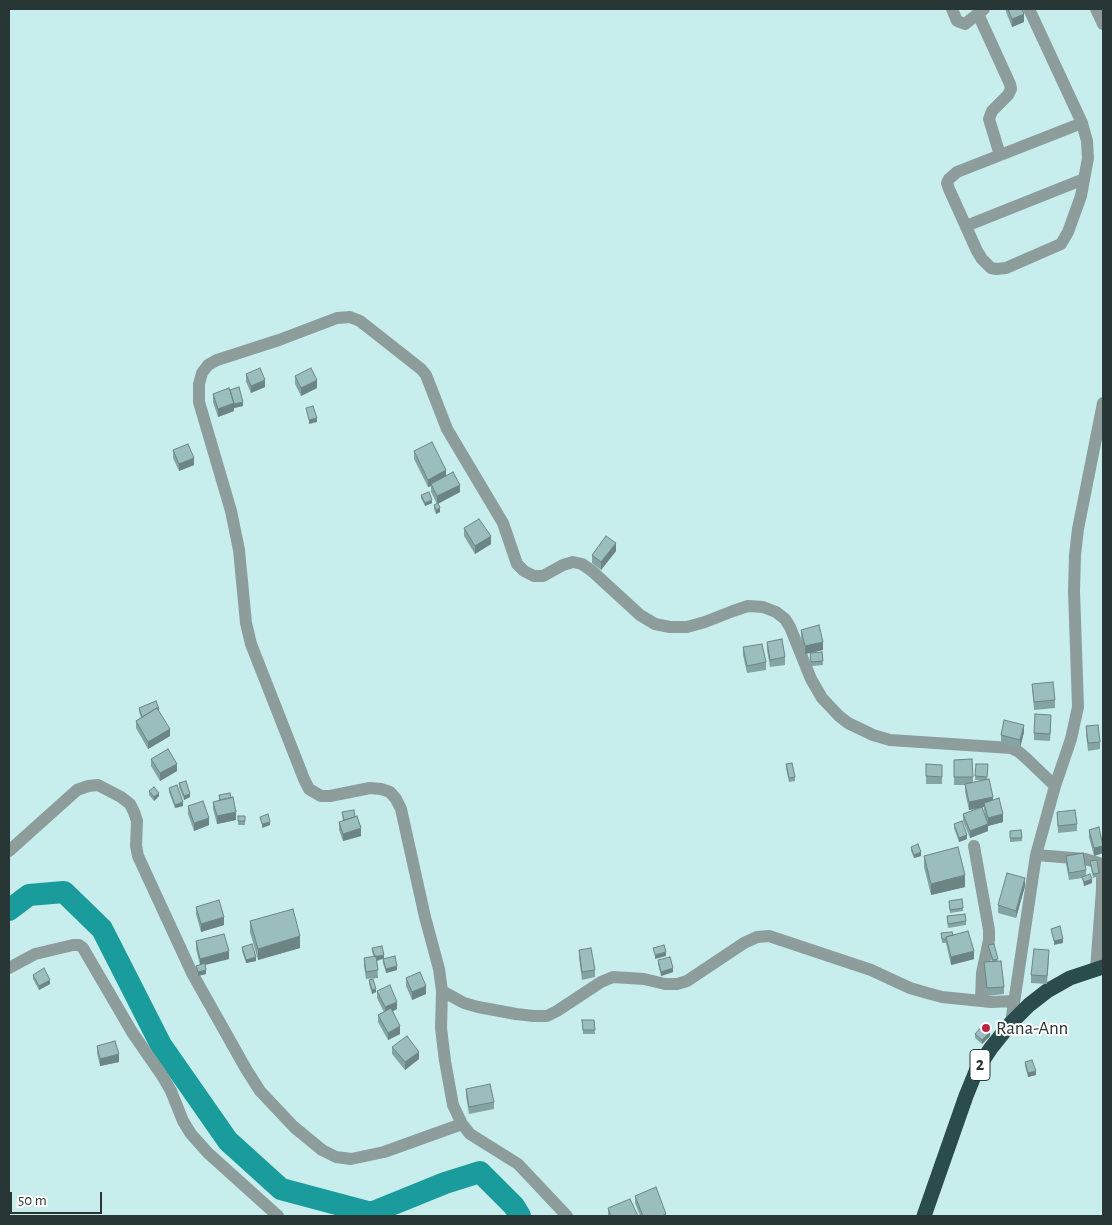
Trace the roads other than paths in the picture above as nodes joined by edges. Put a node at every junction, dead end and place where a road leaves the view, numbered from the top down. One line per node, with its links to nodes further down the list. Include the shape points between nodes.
1 (952, 9): 4 (street, via 962,24)
2 (1030, 9): 6 (street)
3 (1096, 9): 5 (street)
4 (981, 11): 7 (street, via 1011,89 989,118)
5 (1103, 24)
6 (1082, 123): 7 (street); 8 (street, via 1088,158)
7 (1000, 155): 9 (street, via 957,172 947,183)
8 (1084, 179): 9 (street); 9 (street, via 1081,196 1061,244 1006,268 996,269 986,264 976,251)
9 (966, 226)
10 (1103, 403): 11 (street, via 1075,555 1078,706)
11 (1055, 786): 14 (street); 17 (street, via 1011,748 890,740 848,723 822,698 811,680 790,626 776,612 748,606 688,627 670,627 655,624 640,615 582,564 563,565 543,576 524,572 517,564 503,523 447,429 426,375 360,321 344,316 328,321 208,365 199,384 200,402 231,511 251,644 304,779 309,789 321,796 370,788 390,792 396,799 406,828)
12 (974, 846): 18 (street, via 989,930)
13 (9, 851): 21 (street, via 77,790 98,785 121,797 134,812 138,856 192,973 260,1091 294,1127 322,1150 336,1157 351,1159 384,1152)
14 (1036, 855): 16 (street, via 1085,858 1102,867); 19 (street)
15 (9, 968): 22 (street, via 35,954 73,945 83,948 132,1032 163,1077 191,1134)
16 (1100, 968): 20 (highway, 2, via 1070,978 1047,991)
17 (442, 991): 18 (street, via 478,1007 547,1016 613,977 666,984 687,981 744,943 769,936 870,970 910,988 942,996); 21 (street, via 441,1028 445,1061 453,1105)
18 (981, 1000): 19 (street)
19 (1013, 1001): 20 (street)
20 (1011, 1023): 24 (highway, 2, via 977,1070)
21 (462, 1124): 23 (street, via 470,1134 518,1164)
22 (278, 1216)
23 (567, 1216)
24 (924, 1216)

